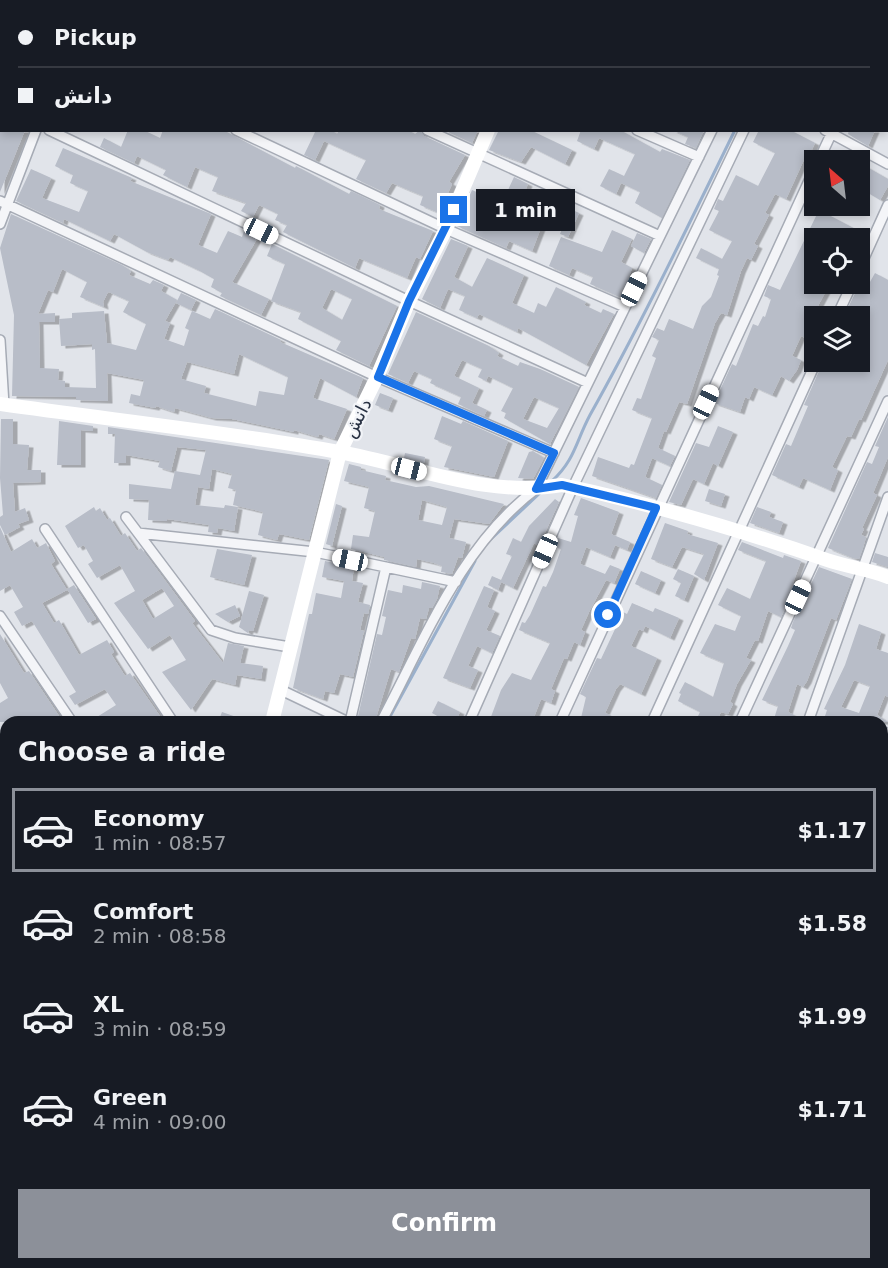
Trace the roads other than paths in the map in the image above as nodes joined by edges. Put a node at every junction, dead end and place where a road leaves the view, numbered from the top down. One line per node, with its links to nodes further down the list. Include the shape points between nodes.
1 (35, 132): 15 (street)
2 (53, 132): 21 (street)
3 (240, 132): 18 (street)
4 (431, 132): 11 (street)
5 (487, 132): 11 (street, دانش)
6 (642, 132): 12 (street)
7 (711, 132): 12 (street)
8 (743, 132): 31 (street)
9 (830, 132): 10 (street); 13 (street)
10 (823, 150)
11 (478, 154): 18 (street, دانش); 19 (street)
12 (699, 157): 19 (street)
13 (888, 164)
14 (804, 191): 34 (street)
15 (4, 203): 17 (street); 25 (street)
16 (888, 206): 20 (street)
17 (0, 224)
18 (446, 229): 21 (street, دانش); 22 (street)
19 (660, 236): 22 (street)
20 (870, 245)
21 (409, 301): 25 (street, دانش); 26 (street)
22 (625, 307): 26 (street)
23 (0, 340): 28 (street)
24 (811, 372): 37 (street)
25 (378, 377): 29 (street, دانش); 30 (street)
26 (588, 383): 30 (street)
27 (888, 401): 40 (street)
28 (2, 404): 29 (street)
29 (340, 452): 32 (street, via 454,481); 39 (street, دانش)
30 (554, 453): 32 (street)
31 (568, 486): 32 (street); 34 (street); 54 (street)
32 (536, 489): 44 (street, via 513,506 484,538)
33 (888, 497): 42 (street)
34 (656, 508): 37 (street); 55 (street)
35 (126, 517): 38 (street)
36 (45, 529): 49 (street)
37 (739, 529): 40 (street); 56 (street)
38 (138, 533): 39 (street); 46 (street, via 211,630)
39 (315, 552): 41 (street); 46 (street, دانش)
40 (817, 556): 42 (street); 57 (street)
41 (386, 567): 44 (street); 52 (street)
42 (862, 567): 43 (street); 58 (street)
43 (888, 577)
44 (456, 582): 53 (street)
45 (0, 616): 48 (street)
46 (290, 647): 47 (street, دانش)
47 (281, 690): 50 (street, دانش); 51 (street)
48 (68, 716)
49 (169, 716)
50 (274, 716)
51 (336, 716)
52 (350, 716)
53 (384, 716)
54 (472, 716)
55 (563, 716)
56 (655, 716)
57 (743, 716)
58 (810, 716)

